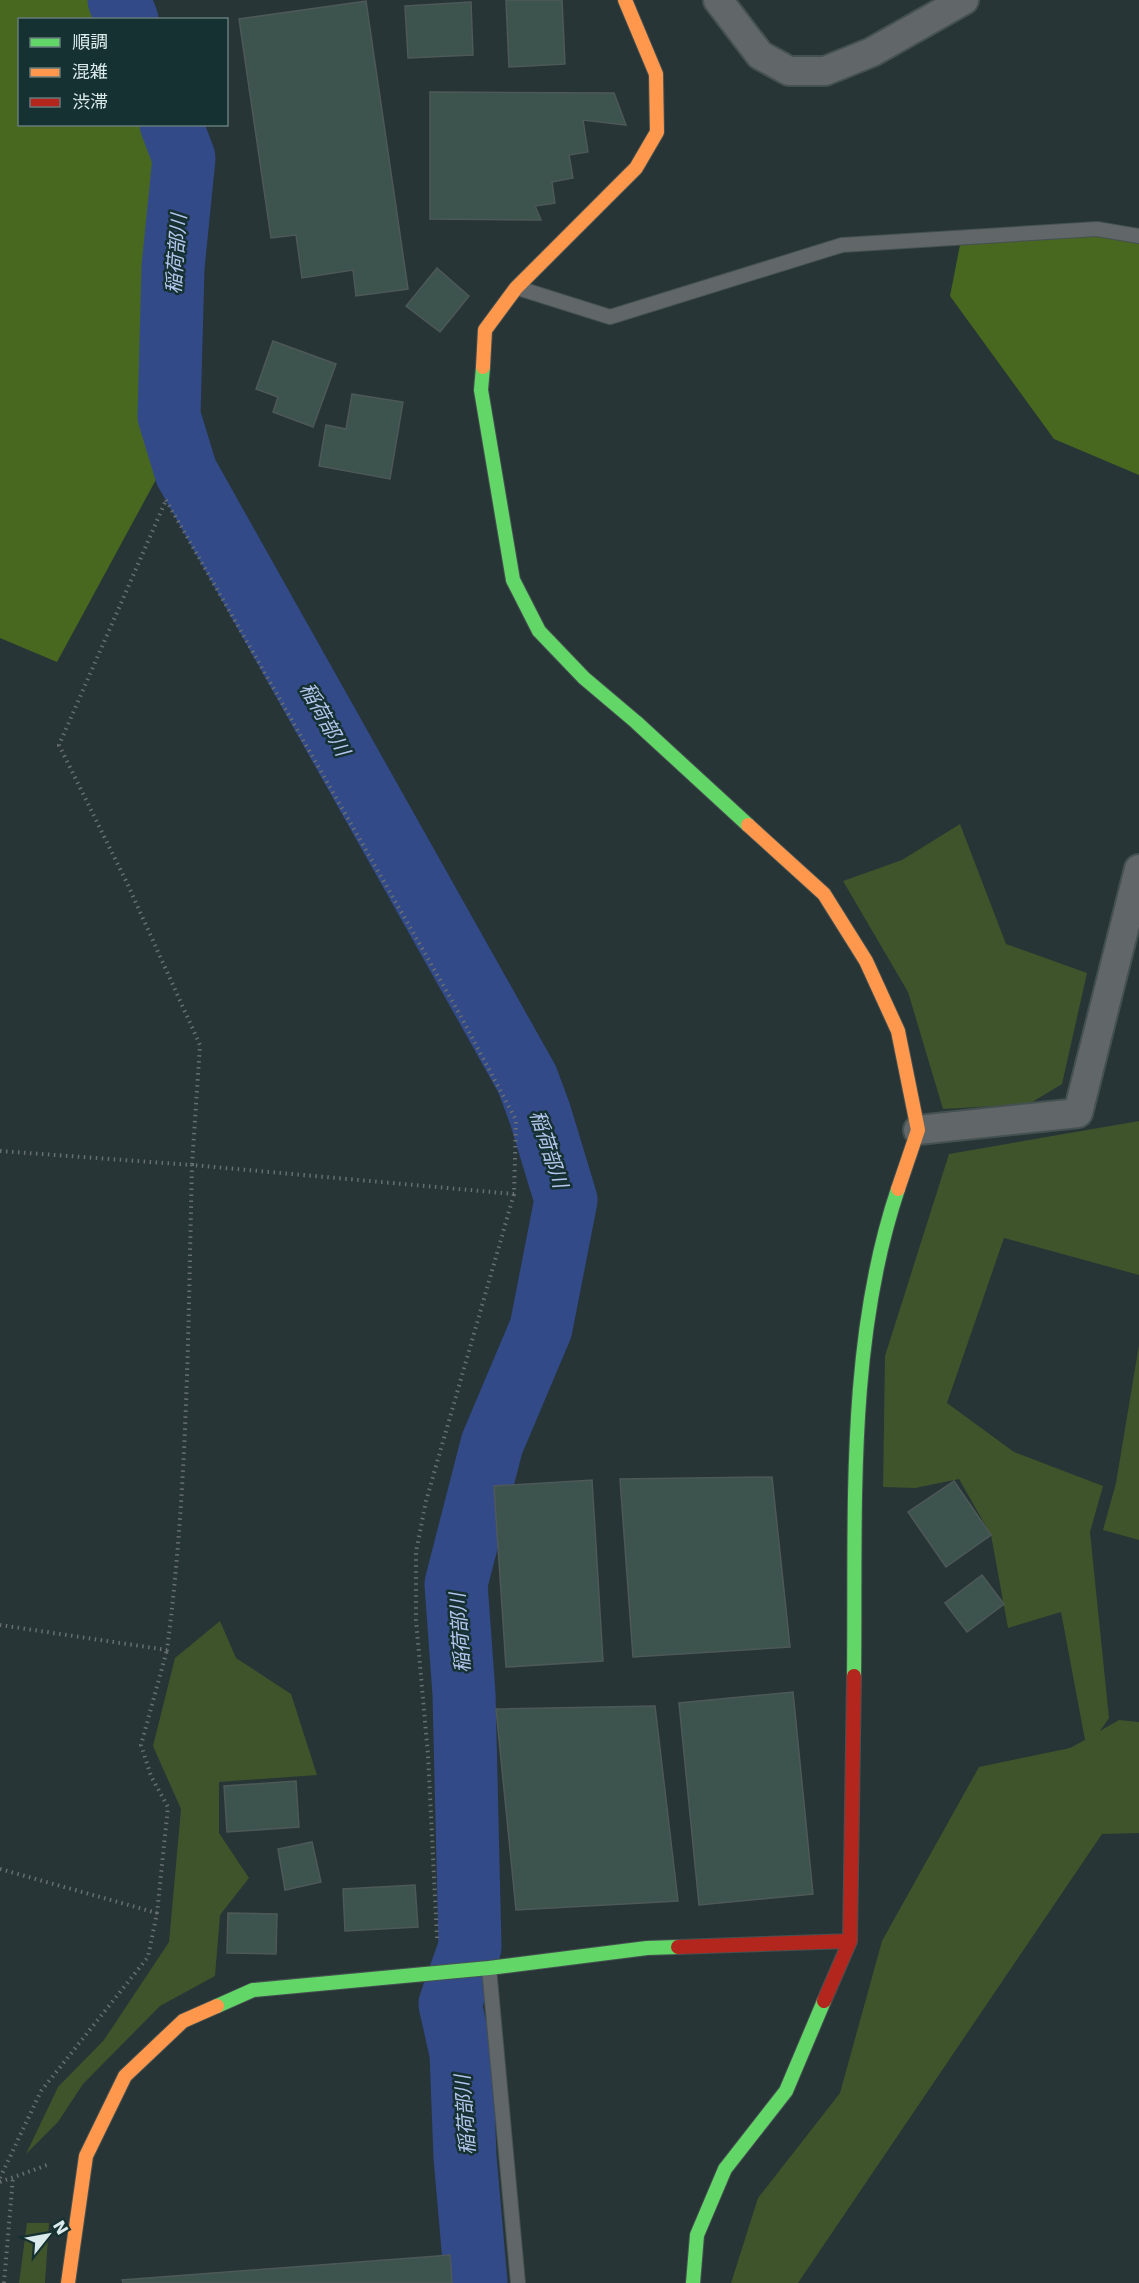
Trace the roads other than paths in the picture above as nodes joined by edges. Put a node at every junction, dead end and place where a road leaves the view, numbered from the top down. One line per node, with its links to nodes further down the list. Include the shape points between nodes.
1 (625, 0): 5 (street, via 656,74 657,132 636,168)
2 (718, 0): 3 (street, via 760,55 789,71 825,71 872,52)
3 (964, 0)
4 (1139, 236): 5 (lane, via 1097,228 842,245 609,317)
5 (516, 288): 7 (street, via 485,330 481,390 513,580 539,631 584,678 824,894 866,961 898,1031)
6 (1139, 869): 7 (street, via 1078,1113)
7 (918, 1130): 8 (street, via 888,1219 866,1326 857,1438)
8 (850, 1941): 9 (street, via 647,1948); 12 (street, via 786,2091 725,2169 697,2235)
9 (489, 1968): 10 (street, via 253,1990 183,2020 125,2076 86,2156); 11 (lane)
10 (68, 2283)
11 (518, 2283)
12 (693, 2283)

